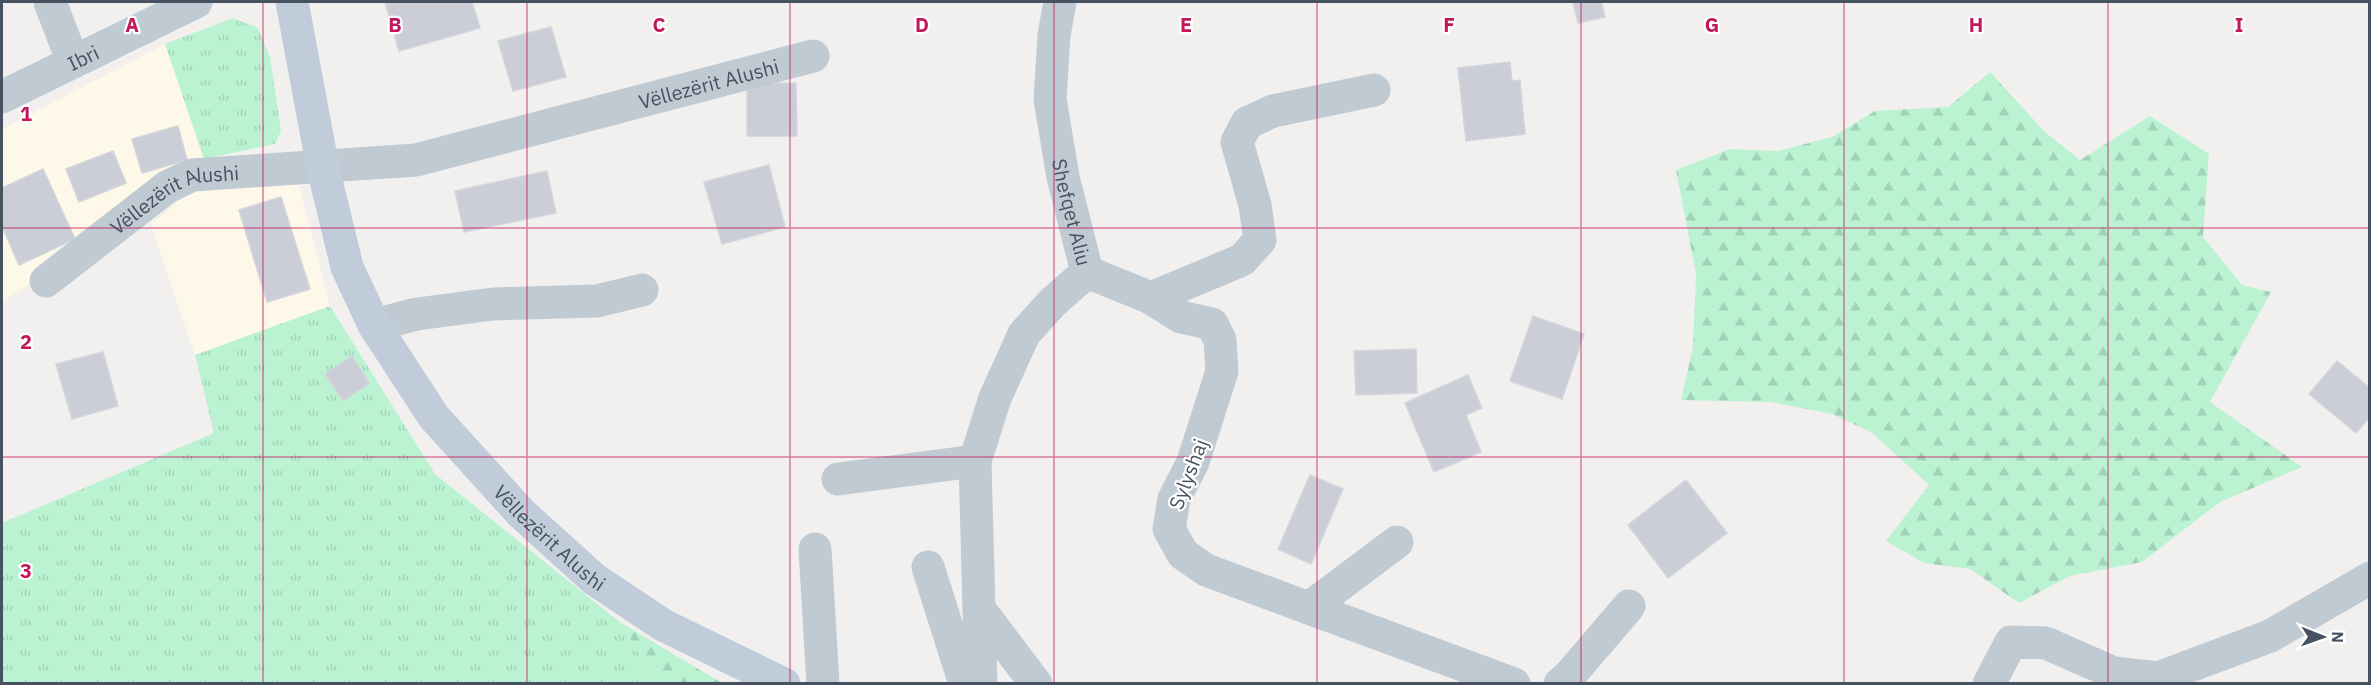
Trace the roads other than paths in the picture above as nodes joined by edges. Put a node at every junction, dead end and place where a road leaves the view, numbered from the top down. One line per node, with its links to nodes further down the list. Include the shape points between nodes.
1 (51, 2): 6 (street)
2 (196, 2): 6 (street, Ibri)
3 (292, 2): 9 (main road, Vëllezërit Alushi)
4 (1060, 2): 10 (street, Shefqet Aliu, via 1050,99 1063,177)
5 (813, 56): 9 (street, Vëllezërit Alushi, via 416,159)
6 (73, 62): 8 (street, Ibri)
7 (1374, 90): 13 (street, via 1273,111 1247,123 1237,142 1256,205 1260,240 1242,260)
8 (2, 96)
9 (323, 168): 11 (street, Vëllezërit Alushi, via 192,175 167,187); 14 (main road, Vëllezërit Alushi, via 347,267)
10 (1087, 272): 13 (street, Sylyshaj); 15 (street, Shefqet Aliu, via 1024,334 995,398)
11 (46, 281)
12 (642, 290): 14 (street, via 597,301 493,304 417,314)
13 (1151, 298): 22 (street, Sylyshaj, via 1181,317 1212,324 1220,340 1222,371 1193,462 1174,500 1169,529 1183,554 1206,570)
14 (374, 325): 24 (main road, Vëllezërit Alushi, via 434,417 521,513 594,579 663,625)
15 (975, 461): 16 (street); 23 (street, Shefqet Aliu)
16 (838, 479)
17 (1397, 542): 22 (street)
18 (815, 549): 25 (street)
19 (928, 567): 26 (street)
20 (2369, 585): 31 (street, via 2270,636 2158,678 2114,674 2046,643 2011,642)
21 (1629, 606): 30 (street)
22 (1310, 608): 29 (street, Sylyshaj)
23 (980, 610): 27 (street, Shefqet Aliu); 28 (street)
24 (784, 684)
25 (823, 684)
26 (965, 684)
27 (981, 684)
28 (1036, 684)
29 (1514, 684)
30 (1560, 684)
31 (1989, 684)

